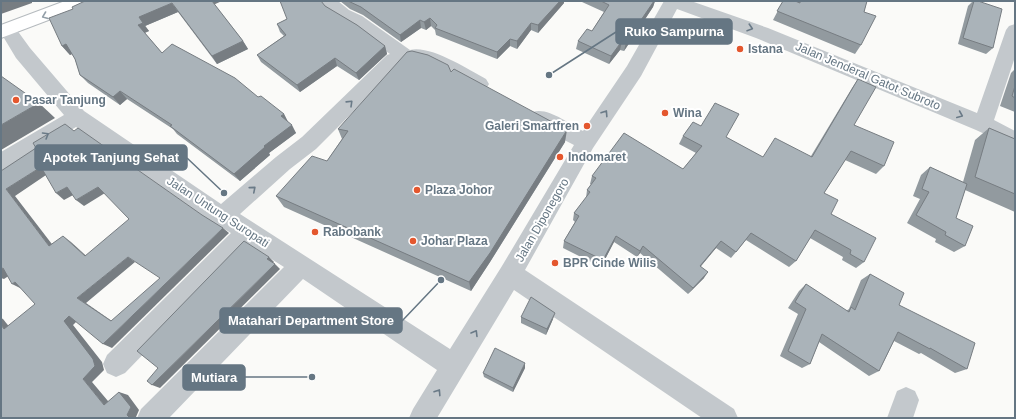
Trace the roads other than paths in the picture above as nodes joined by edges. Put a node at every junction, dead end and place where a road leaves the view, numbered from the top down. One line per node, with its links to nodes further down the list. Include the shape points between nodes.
1 (82, 1): 5 (main road, one-way to 5)
2 (327, 1): 6 (street)
3 (673, 1): 10 (street, Jalan Jenderal Gatot Subroto, one-way to 10, via 762,32); 12 (street, Jalan Diponegoro, one-way to 3, via 634,71)
4 (1015, 30): 10 (street)
5 (4, 31): 9 (street, Jalan Untung Suropati)
6 (407, 57): 7 (street, via 415,55 436,60); 14 (street, one-way to 6, via 309,143 394,60)
7 (495, 93)
8 (522, 108): 12 (street)
9 (77, 117): 13 (street, one-way to 9); 14 (street, Jalan Untung Suropati, via 217,213)
10 (983, 124): 11 (street, Jalan Jenderal Gatot Subroto)
11 (1015, 140)
12 (586, 142): 17 (street, Jalan Diponegoro)
13 (1, 162)
14 (224, 215): 15 (street, Jalan Untung Suropati)
15 (247, 232): 16 (street, Jalan Untung Suropati); 18 (street)
16 (301, 265): 19 (street, Jalan Untung Suropati); 20 (street)
17 (510, 274): 19 (street, Jalan Diponegoro, one-way to 17); 22 (street)
18 (116, 364)
19 (454, 367): 21 (street, Jalan Diponegoro, one-way to 19)
20 (150, 418)
21 (422, 418)
22 (725, 418)

